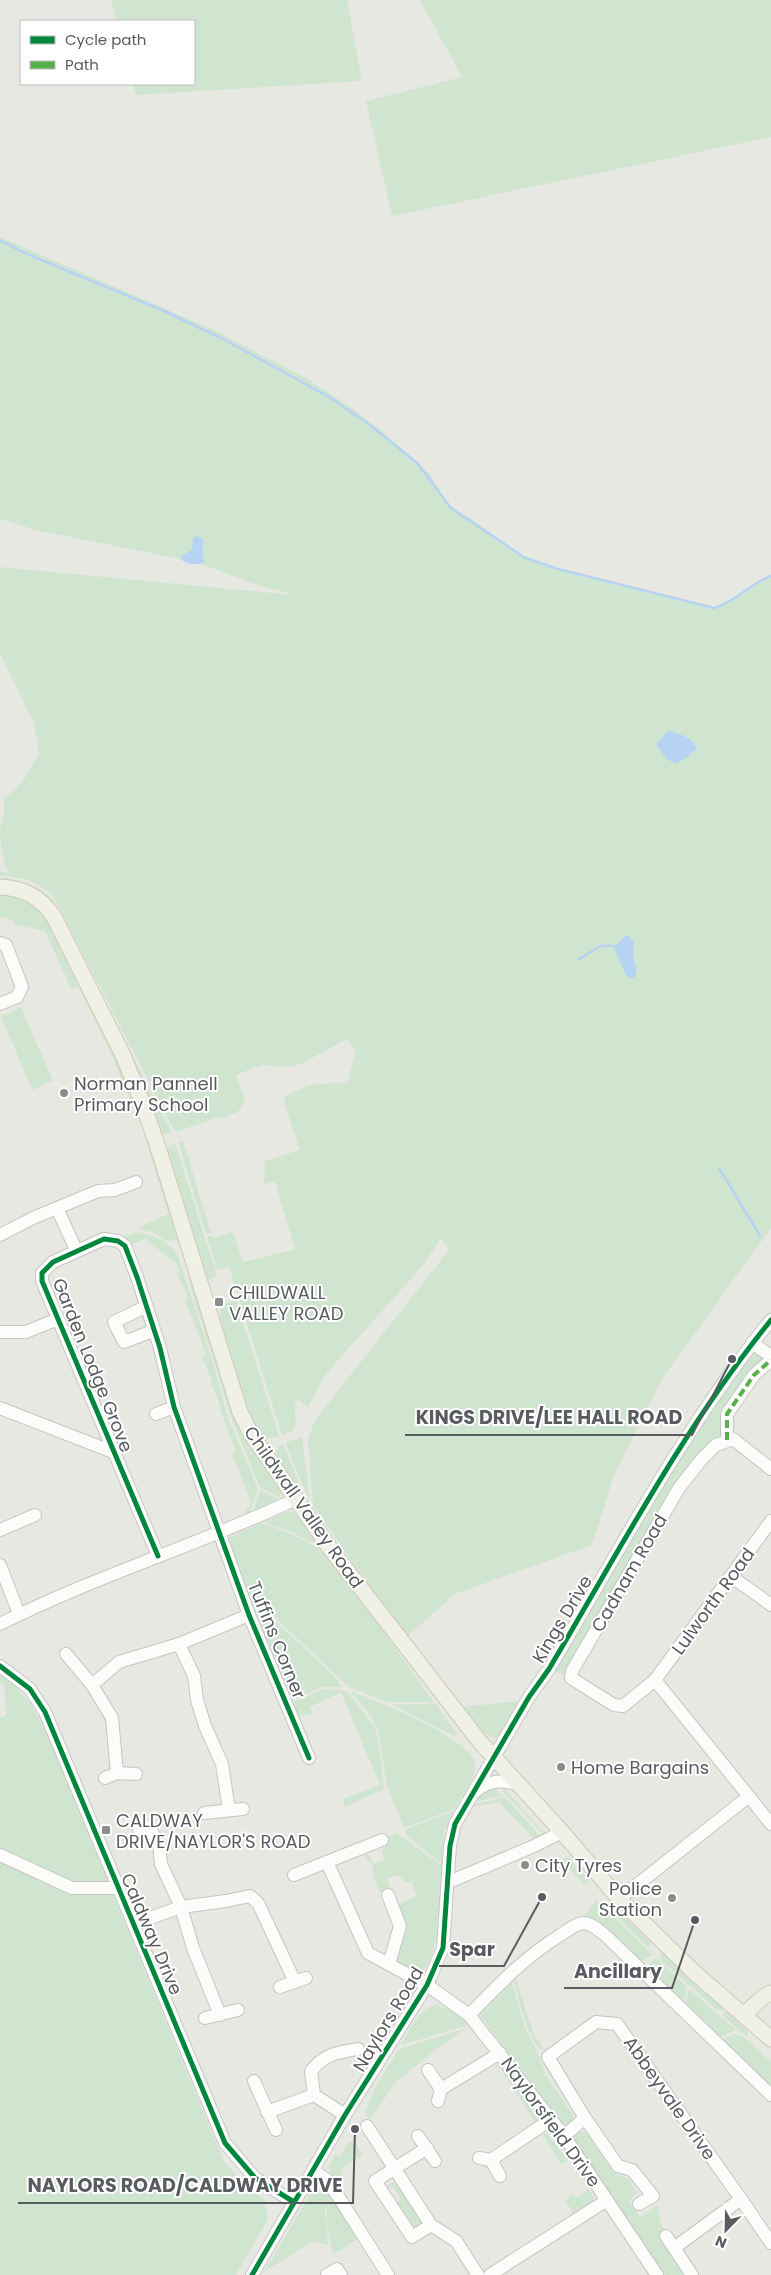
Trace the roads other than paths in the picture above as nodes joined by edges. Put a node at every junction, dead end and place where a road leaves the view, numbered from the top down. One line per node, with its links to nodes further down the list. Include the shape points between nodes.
1 (0, 887): 22 (main road, Childwall Valley Road, via 24,891 45,904 107,1021 157,1144 240,1412)
2 (0, 943): 3 (street, via 6,945 22,987 17,997)
3 (0, 1004)
4 (136, 1182): 5 (street, via 115,1190 98,1191)
5 (57, 1208): 6 (street); 7 (street)
6 (0, 1235)
7 (76, 1250): 8 (street, Garden Lodge Grove, via 104,1239 118,1241 125,1246); 9 (street, Garden Lodge Grove, via 53,1262 42,1273 42,1281)
8 (146, 1308): 11 (street, Garden Lodge Grove); 11 (street, Garden Lodge Grove, via 114,1322 124,1342)
9 (58, 1319): 12 (street, via 26,1332); 20 (street, Garden Lodge Grove)
10 (771, 1320): 13 (street, Kings Drive)
11 (153, 1331): 16 (street, Garden Lodge Grove)
12 (0, 1332)
13 (752, 1343): 14 (street); 40 (street, Kings Drive, via 689,1434)
14 (771, 1356)
15 (771, 1360): 19 (street, via 754,1375 727,1414)
16 (174, 1406): 18 (street); 26 (street, Garden Lodge Grove)
17 (0, 1408): 20 (street)
18 (156, 1414)
19 (727, 1440): 21 (street, via 733,1439); 37 (street, Cadnam Road, via 716,1445 701,1460 679,1488 572,1671 571,1678 614,1705 623,1706)
20 (113, 1452): 27 (street, Garden Lodge Grove)
21 (771, 1469)
22 (296, 1499): 26 (street); 40 (main road, Childwall Valley Road, via 356,1584)
23 (35, 1515): 25 (street)
24 (771, 1521): 29 (street, Lulworth Road)
25 (0, 1530)
26 (221, 1532): 27 (street); 32 (street, Tuffins Corner)
27 (158, 1556): 31 (street)
28 (0, 1565): 31 (street)
29 (732, 1577): 30 (street); 37 (street, Lulworth Road)
30 (771, 1605)
31 (19, 1614): 33 (street)
32 (249, 1614): 34 (street); 39 (street, Tuffins Corner)
33 (0, 1624)
34 (179, 1644): 38 (street, via 119,1662); 46 (street, via 194,1676 205,1726 222,1764)
35 (66, 1654): 38 (street)
36 (0, 1666): 56 (street, Caldway Drive, via 30,1689 45,1712)
37 (655, 1680): 44 (street)
38 (92, 1685): 41 (street, via 112,1718 111,1776)
39 (309, 1758)
40 (494, 1759): 42 (main road, Childwall Valley Road); 43 (street, Naylors Road)
41 (136, 1774)
42 (518, 1784): 43 (street, via 492,1782); 50 (main road, Childwall Valley Road)
43 (475, 1791): 55 (street, Naylors Road, via 452,1833)
44 (748, 1798): 48 (street); 58 (street)
45 (243, 1809): 46 (street)
46 (229, 1810): 47 (street)
47 (204, 1813)
48 (771, 1824)
49 (139, 1830): 59 (street, via 149,1827 159,1844 161,1864)
50 (562, 1832): 55 (street); 58 (main road, Childwall Valley Road)
51 (382, 1840): 53 (street)
52 (0, 1855): 56 (street, via 72,1888)
53 (327, 1862): 54 (street); 61 (street, Naylorsfield Drive, via 368,1953)
54 (294, 1875)
55 (449, 1882): 62 (street, Naylors Road, via 443,1948)
56 (118, 1888): 60 (street, Caldway Drive)
57 (388, 1895): 61 (street, via 400,1926)
58 (620, 1898): 67 (main road, Childwall Valley Road, via 695,1972)
59 (181, 1907): 60 (street); 63 (street, via 250,1896 258,1903 300,1980); 66 (street, via 193,1948)
60 (133, 1924): 92 (street, Caldway Drive, via 225,2143 255,2178)
61 (389, 1964): 62 (street, Naylorsfield Drive)
62 (427, 1985): 68 (street, Naylorsfield Drive); 78 (street, Naylors Road)
63 (280, 1987)
64 (771, 1993): 67 (main road)
65 (238, 2010): 66 (street)
66 (220, 2014): 69 (street)
67 (745, 2014): 70 (main road, Childwall Valley Road)
68 (468, 2015): 72 (street, Naylorsfield Drive); 76 (street, via 539,1948 584,1923 594,1926 606,1936)
69 (205, 2018)
70 (771, 2039)
71 (358, 2049): 75 (street, via 332,2053 318,2061 311,2071)
72 (500, 2053): 73 (street, via 440,2095); 80 (street, Naylorsfield Drive)
73 (428, 2070)
74 (254, 2082): 77 (street)
75 (314, 2095): 77 (street); 78 (street)
76 (771, 2095)
77 (268, 2112): 82 (street)
78 (345, 2115): 88 (street, Naylors Road)
79 (585, 2118): 84 (street); 91 (street, Abbeyvale Drive, via 548,2057 596,2022 617,2024); 93 (street, Abbeyvale Drive, via 618,2166 632,2170 653,2196)
80 (550, 2120): 84 (street, Naylorsfield Drive); 89 (street, via 485,2159)
81 (367, 2126): 87 (street)
82 (276, 2130)
83 (418, 2136): 85 (street)
84 (564, 2136): 90 (street, Naylorsfield Drive)
85 (427, 2148): 86 (street); 87 (street)
86 (434, 2161)
87 (395, 2169): 94 (street); 94 (street, via 375,2181 412,2236)
88 (314, 2171): 92 (street, Naylors Road); 101 (street, via 333,2188)
89 (500, 2176)
90 (608, 2200): 103 (street); 104 (street, Naylorsfield Drive)
91 (741, 2200): 96 (street, Abbeyvale Drive); 97 (street)
92 (294, 2202): 98 (street, Naylors Road)
93 (639, 2204)
94 (432, 2225): 102 (street, via 456,2241)
95 (666, 2236): 97 (street)
96 (771, 2243)
97 (674, 2248): 105 (street)
98 (252, 2275)
99 (327, 2275): 100 (street, via 337,2269)
100 (340, 2275)
101 (388, 2275)
102 (478, 2275)
103 (490, 2275)
104 (657, 2275)
105 (692, 2275)

